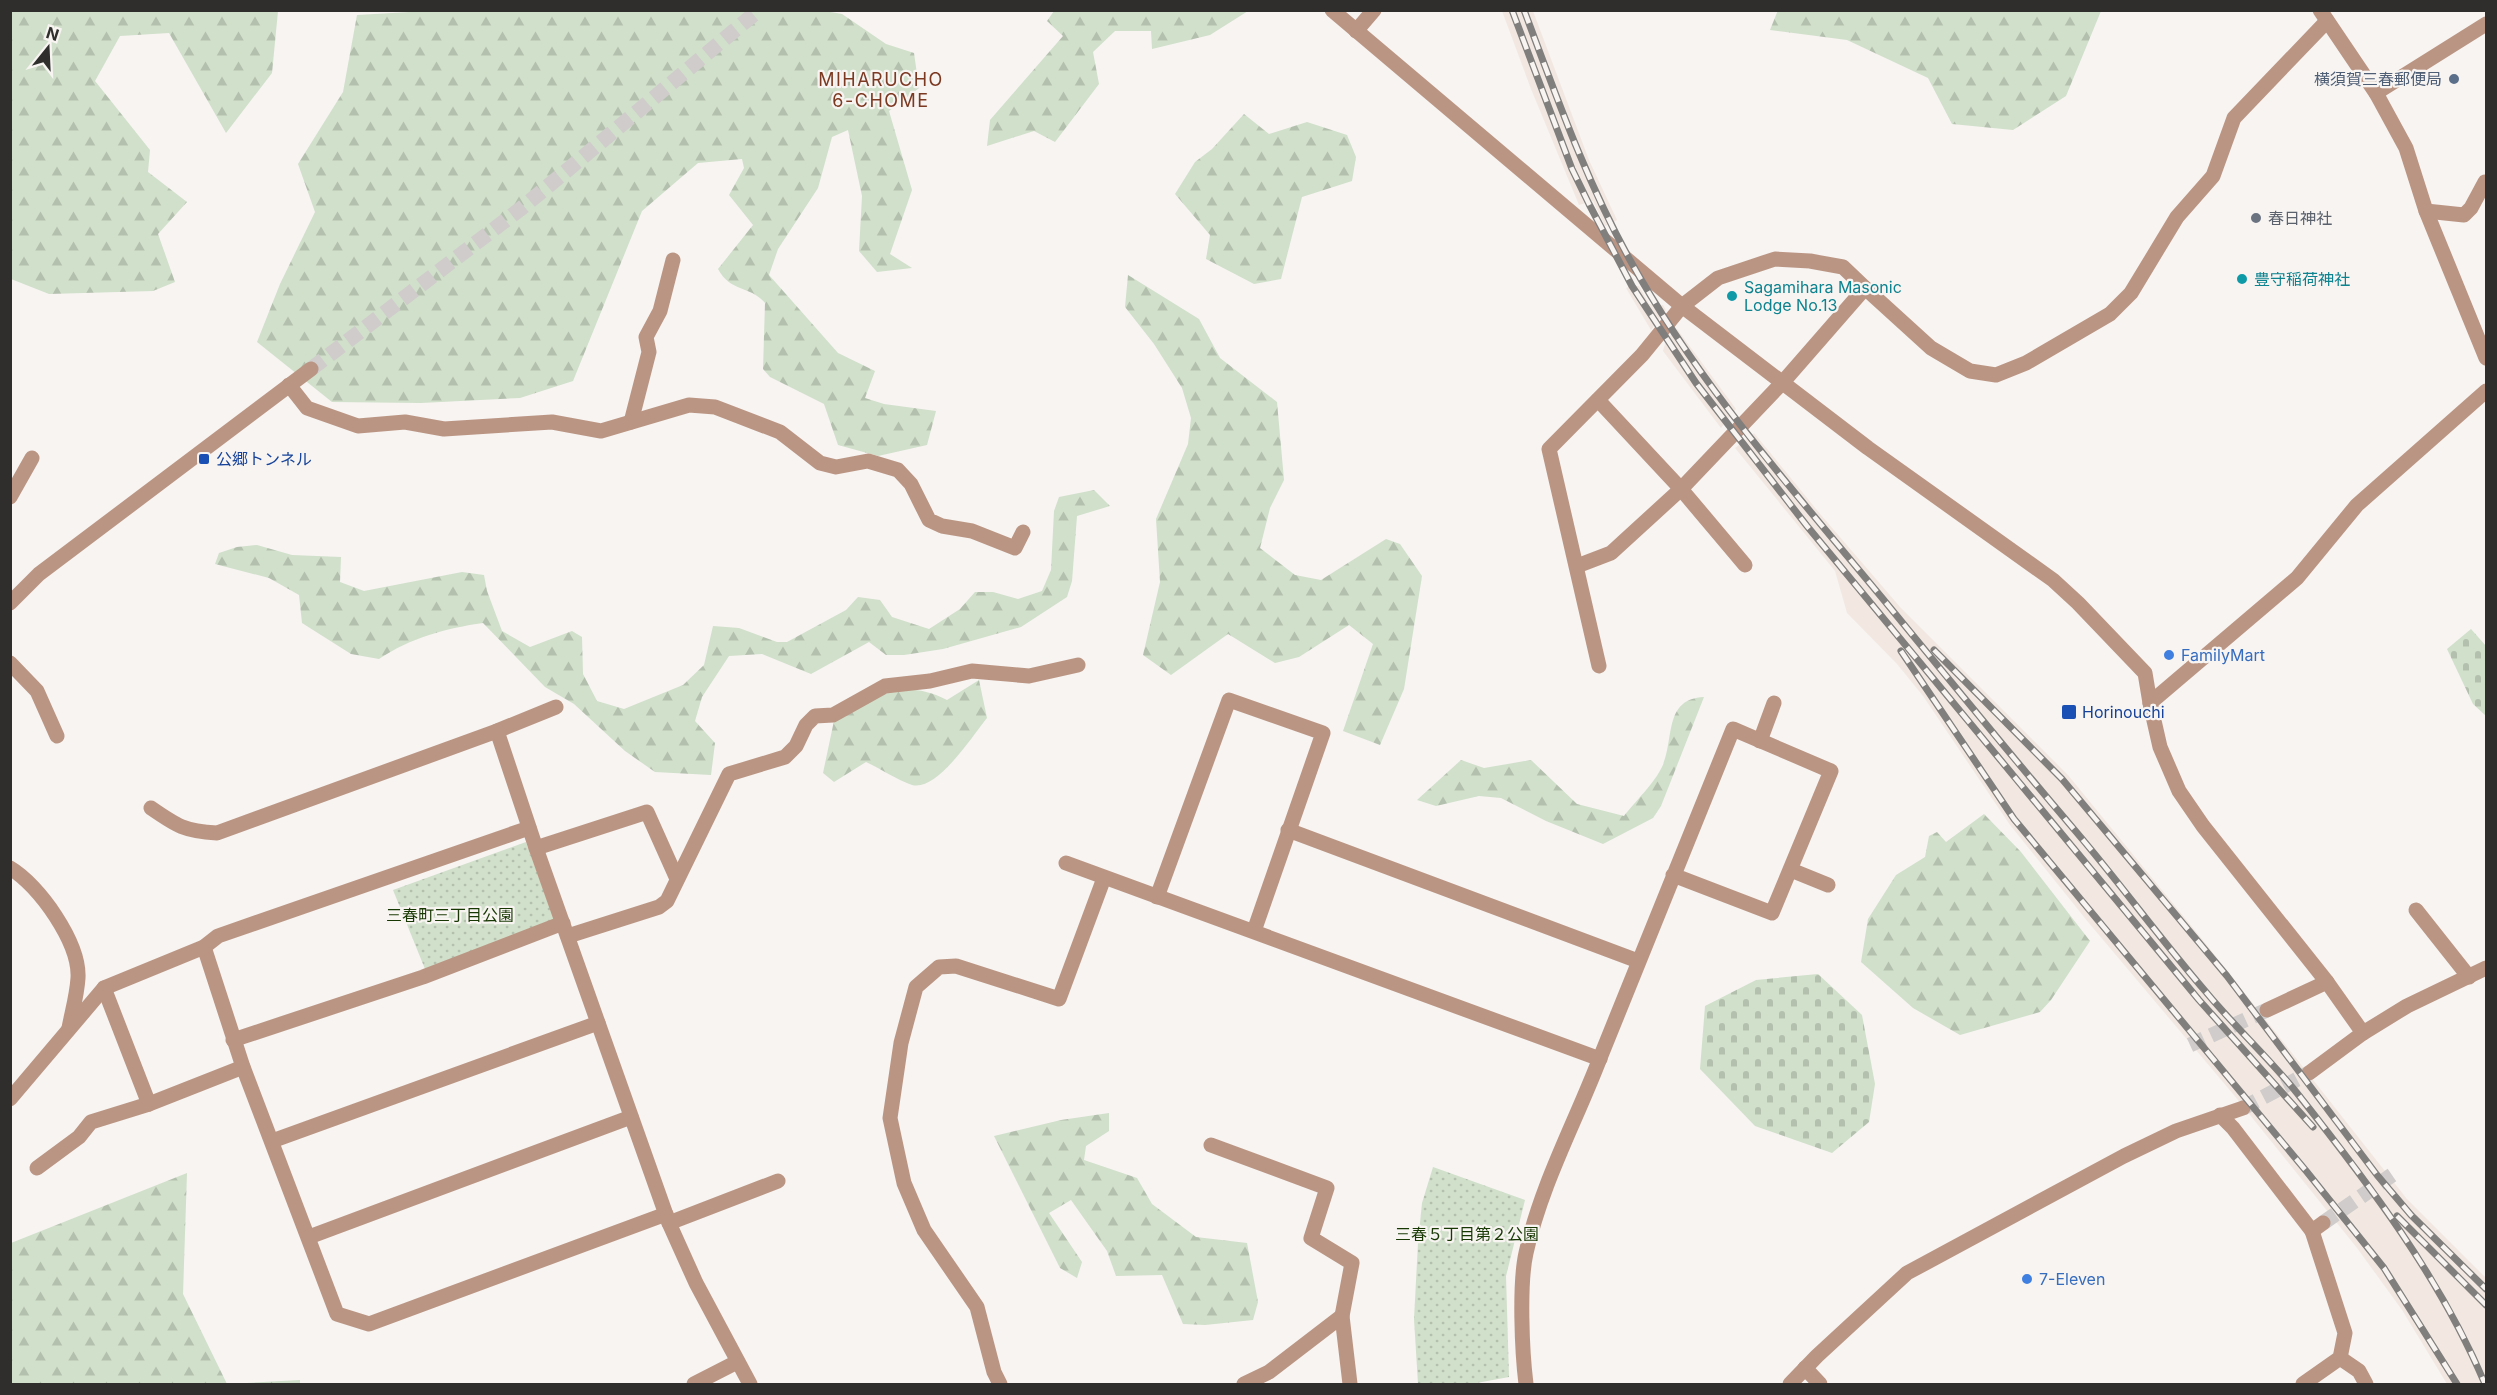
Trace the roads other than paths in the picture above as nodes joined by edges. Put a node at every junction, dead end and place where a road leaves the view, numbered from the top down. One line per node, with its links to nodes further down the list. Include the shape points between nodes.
1 (1332, 10): 5 (street)
2 (1374, 10): 5 (street)
3 (2324, 16): 6 (street); 10 (street, via 2234,118 2213,176 2176,217 2131,293 2110,314 2026,363 1996,375 1970,371 1931,348)
4 (2487, 24): 6 (street)
5 (1356, 31): 11 (street)
6 (2376, 93): 8 (street, via 2406,148)
7 (2485, 182): 8 (street, via 2464,215)
8 (2426, 211): 12 (street)
9 (673, 260): 18 (street, via 660,311 646,337 649,352)
10 (1865, 288): 11 (street, via 1843,267 1775,259 1718,278); 14 (street)
11 (1682, 306): 14 (street); 17 (street)
12 (2487, 358)
13 (311, 369): 15 (street)
14 (1783, 382): 20 (street); 30 (street, via 2053,580 2145,673)
15 (289, 386): 18 (street, via 307,408 358,426 405,422 444,429 552,422 601,431); 25 (street, via 39,574)
16 (2487, 391): 30 (street, via 2357,505 2296,578)
17 (1598, 400): 20 (street); 24 (street, via 1549,448)
18 (631, 422): 22 (street, via 689,405 715,407 780,432 820,463 836,467 868,461 898,470 911,484 929,520 942,526 972,531 1015,549)
19 (32, 458): 21 (street)
20 (1681, 489): 23 (street); 24 (street, via 1611,553)
21 (10, 497)
22 (1023, 532)
23 (1745, 565)
24 (1577, 567): 28 (street)
25 (11, 601)
26 (10, 663): 33 (street, via 37,691)
27 (1078, 665): 44 (street, via 1029,676 972,671 885,686 833,715 815,716 785,758 729,774)
28 (1599, 666)
29 (1774, 703): 34 (street)
30 (2150, 703): 54 (street, via 2160,747 2179,791 2206,831)
31 (556, 706): 32 (street)
32 (497, 732): 35 (street, via 217,833 180,828); 36 (street)
33 (57, 736)
34 (1760, 741): 41 (street, via 1831,771); 42 (street, via 1733,729)
35 (151, 808)
36 (529, 828): 38 (street); 50 (street, via 218,936)
37 (1288, 830): 46 (street, via 1323,733 1229,700); 49 (street); 51 (street)
38 (536, 848): 44 (street, via 647,812); 48 (street)
39 (1066, 863): 43 (street)
40 (10, 868): 58 (street, via 25,876 58,917 71,948 78,976)
41 (1791, 870): 42 (street, via 1772,913); 45 (street)
42 (1672, 874): 51 (street)
43 (1104, 878): 46 (street); 81 (street, via 1059,999 956,966 939,968 916,987 902,1043 890,1118 904,1183 924,1230 977,1307)
44 (677, 879): 48 (street, via 667,901 659,907)
45 (1828, 885)
46 (1156, 897): 49 (street)
47 (2416, 910): 53 (street)
48 (565, 929): 57 (street); 60 (street)
49 (1254, 931): 61 (street)
50 (204, 947): 55 (street); 60 (street)
51 (1638, 961): 61 (street)
52 (2487, 968): 53 (street)
53 (2469, 977): 59 (street, via 2439,989)
54 (2327, 982): 56 (street); 59 (street)
55 (104, 988): 58 (street); 65 (street)
56 (2266, 1010)
57 (598, 1023): 68 (street); 69 (street)
58 (69, 1028): 64 (street)
59 (2363, 1032): 63 (street)
60 (233, 1040): 62 (street)
61 (1600, 1059): 84 (street, via 1540,1199 1525,1256)
62 (243, 1067): 65 (street); 69 (street)
63 (2309, 1073)
64 (10, 1100)
65 (149, 1104): 71 (street, via 91,1122 79,1137)
66 (2244, 1108): 67 (street)
67 (2220, 1115): 76 (street, via 2317,1227 2345,1333); 78 (street, via 2124,1156 1907,1273)
68 (631, 1117): 73 (street); 74 (street)
69 (272, 1141): 74 (street)
70 (1212, 1144): 75 (street, via 1327,1188 1311,1238 1352,1263)
71 (37, 1168)
72 (778, 1181): 73 (street)
73 (668, 1219): 74 (street, via 369,1324 337,1314); 77 (street)
74 (309, 1237)
75 (1342, 1316): 82 (street, via 1269,1372); 83 (street)
76 (2340, 1358): 87 (street); 88 (street, via 2359,1371)
77 (737, 1362): 79 (street); 80 (street)
78 (1805, 1368): 85 (street); 86 (street)
79 (694, 1384)
80 (750, 1384)
81 (1000, 1384)
82 (1244, 1384)
83 (1350, 1384)
84 (1524, 1384)
85 (1790, 1384)
86 (1820, 1384)
87 (2303, 1384)
88 (2366, 1384)

